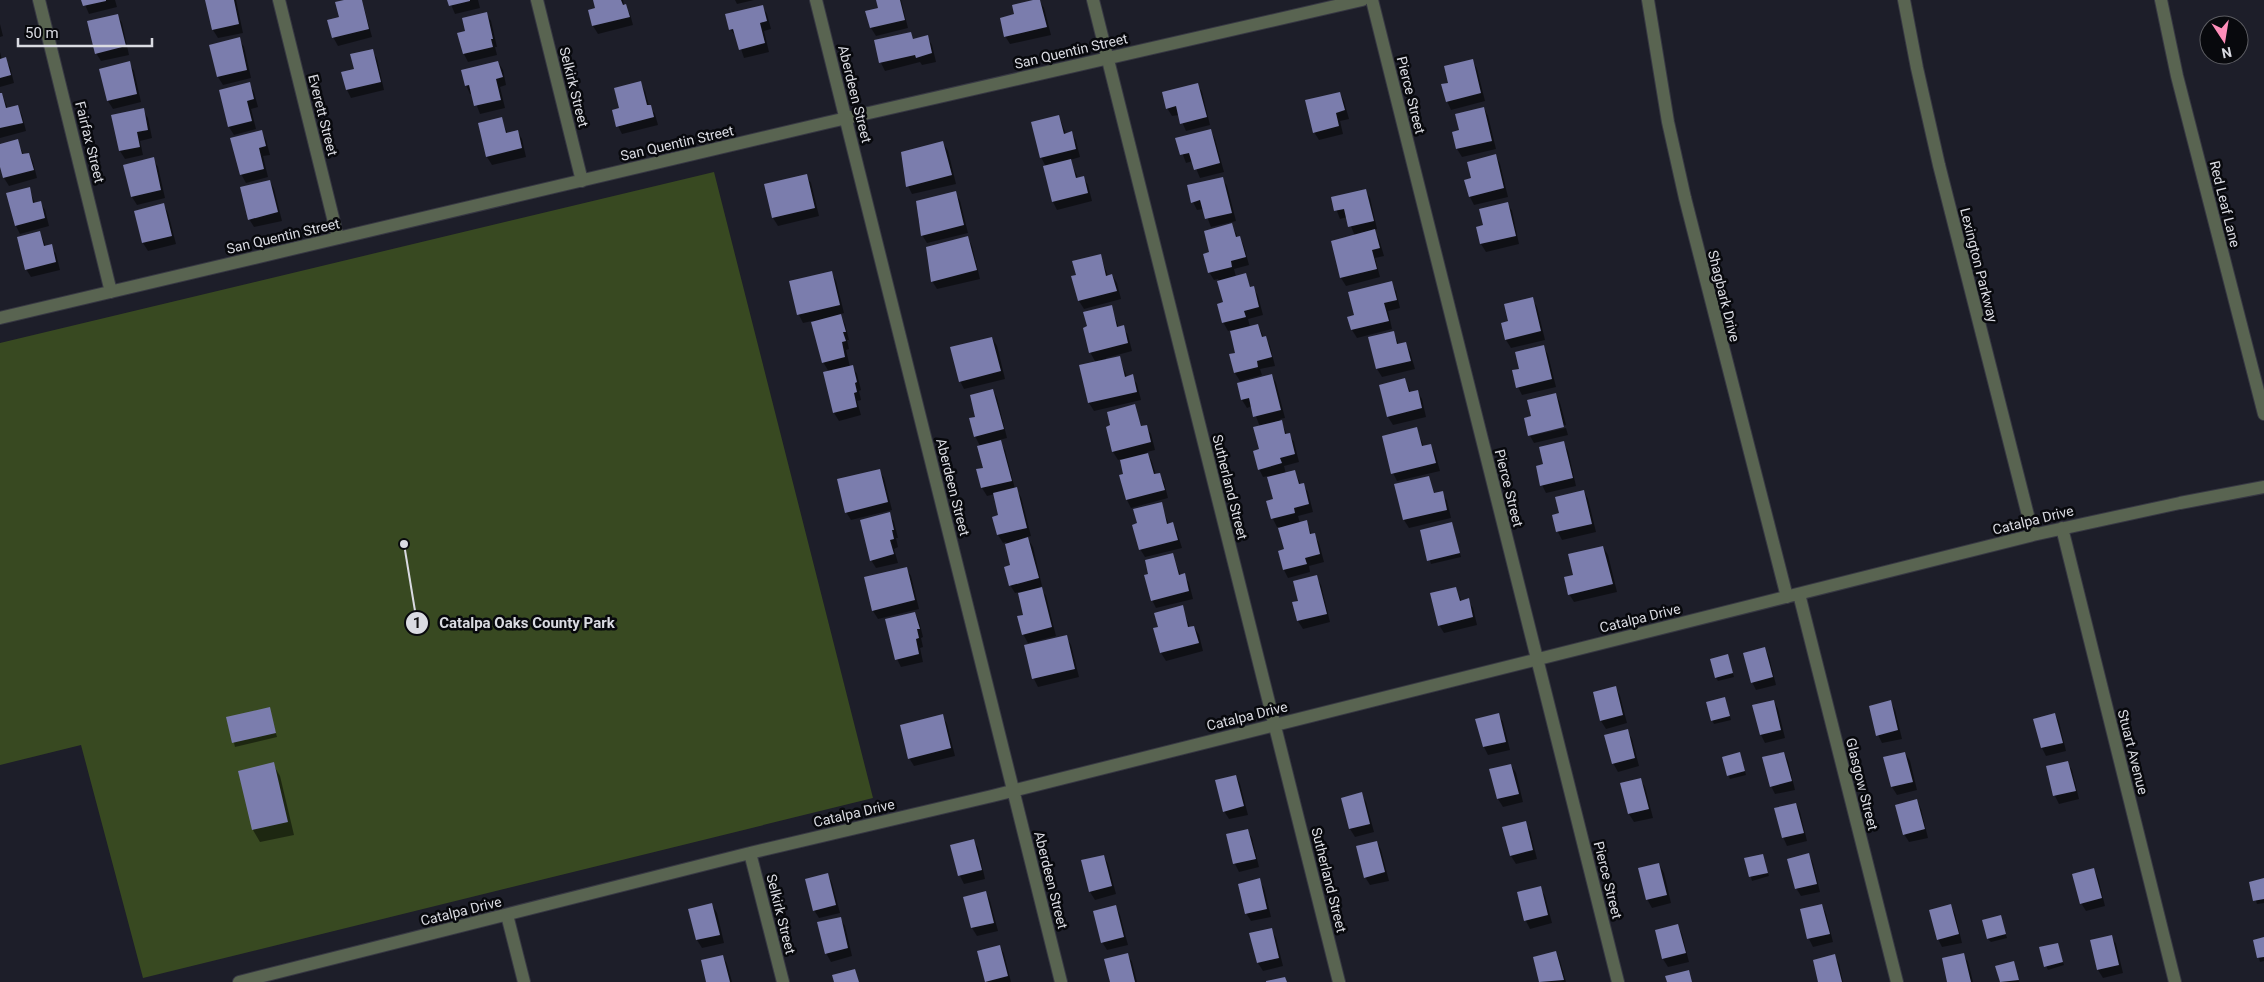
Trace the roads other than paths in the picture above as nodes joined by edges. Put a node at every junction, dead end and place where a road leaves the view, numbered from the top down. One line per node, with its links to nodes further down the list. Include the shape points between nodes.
1 (39, 0): 15 (street, Fairfax Street)
2 (279, 0): 14 (street, Everett Street)
3 (537, 0): 13 (street, Selkirk Street)
4 (816, 0): 12 (street, Aberdeen Street)
5 (1093, 0): 11 (street, Sutherland Street)
6 (1362, 0): 11 (street, San Quentin Street)
7 (1372, 0): 23 (street, Pierce Street)
8 (1648, 0): 22 (street, Shagbark Drive, via 1668,122 1685,198)
9 (1904, 0): 20 (street, Lexington Parkway, via 1933,140)
10 (2161, 0): 17 (street, Red Leaf Lane)
11 (1108, 58): 12 (street, San Quentin Street); 24 (street, Sutherland Street)
12 (846, 119): 13 (street, San Quentin Street); 25 (street, Aberdeen Street)
13 (582, 181): 14 (street, San Quentin Street)
14 (338, 238): 15 (street, San Quentin Street)
15 (111, 292): 16 (street, San Quentin Street)
16 (0, 318)
17 (2264, 414)
18 (2264, 487): 19 (street, Catalpa Drive)
19 (2062, 528): 20 (street, Catalpa Drive); 36 (street, Stuart Avenue)
20 (2033, 535): 21 (street, Catalpa Drive)
21 (1799, 594): 22 (street, Catalpa Drive); 35 (street, Glasgow Street)
22 (1786, 597): 23 (street, Catalpa Drive)
23 (1537, 660): 24 (street, Catalpa Drive); 34 (street, Pierce Street)
24 (1274, 724): 25 (street, Catalpa Drive); 33 (street, Sutherland Street)
25 (1012, 790): 26 (street, Catalpa Drive); 32 (street, Aberdeen Street)
26 (750, 853): 27 (street, Catalpa Drive); 31 (street, Selkirk Street)
27 (507, 914): 28 (street, Catalpa Drive); 30 (street)
28 (281, 977): 29 (street, Catalpa Drive)
29 (239, 982)
30 (524, 982)
31 (783, 982)
32 (1061, 982)
33 (1339, 982)
34 (1618, 982)
35 (1897, 982)
36 (2175, 982)

